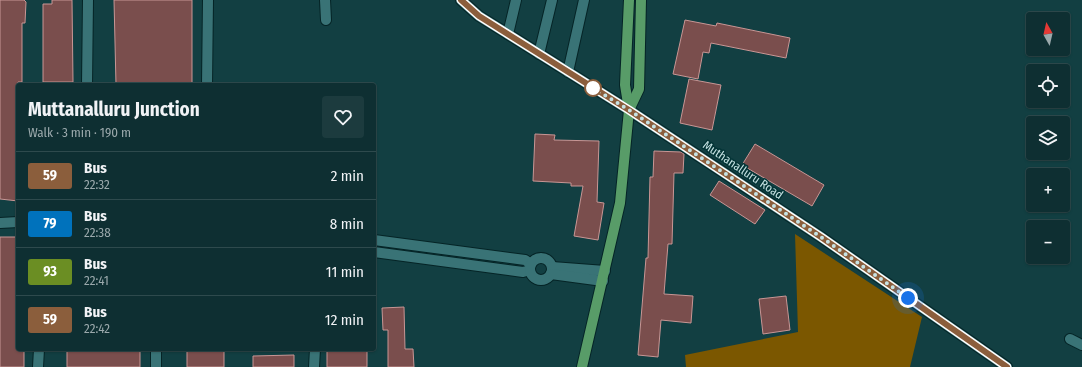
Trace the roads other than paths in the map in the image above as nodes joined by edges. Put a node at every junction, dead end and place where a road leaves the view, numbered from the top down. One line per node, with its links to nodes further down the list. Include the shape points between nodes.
1 (88, 0): 14 (street)
2 (208, 0): 15 (street)
3 (325, 0): 10 (street)
4 (461, 0): 11 (street, Muthanalluru Road, via 479,16)
5 (516, 0): 11 (street)
6 (552, 0): 12 (street)
7 (584, 0): 13 (street)
8 (629, 0): 16 (main road, via 625,85)
9 (641, 0): 16 (main road, via 639,89)
10 (326, 20)
11 (508, 34): 12 (street, Muthanalluru Road)
12 (539, 54): 13 (street, Muthanalluru Road)
13 (568, 72): 16 (street, Muthanalluru Road)
14 (87, 83)
15 (207, 83)
16 (629, 110): 23 (main road, via 620,203); 34 (street, Muthanalluru Road, via 821,237)
17 (0, 222): 18 (street)
18 (16, 222)
19 (376, 240): 21 (street, via 525,260)
20 (376, 252): 21 (street, via 523,272)
21 (531, 267): 22 (street, via 533,276 539,280 546,279); 22 (street, via 535,260 545,259 550,262)
22 (551, 271): 23 (street); 24 (street)
23 (605, 271): 24 (main road)
24 (602, 281): 33 (main road)
25 (1070, 339): 26 (street)
26 (1082, 345)
27 (39, 351): 30 (street)
28 (156, 351): 31 (street)
29 (314, 351): 32 (street)
30 (38, 367)
31 (156, 367)
32 (314, 367)
33 (582, 367)
34 (1007, 367)

